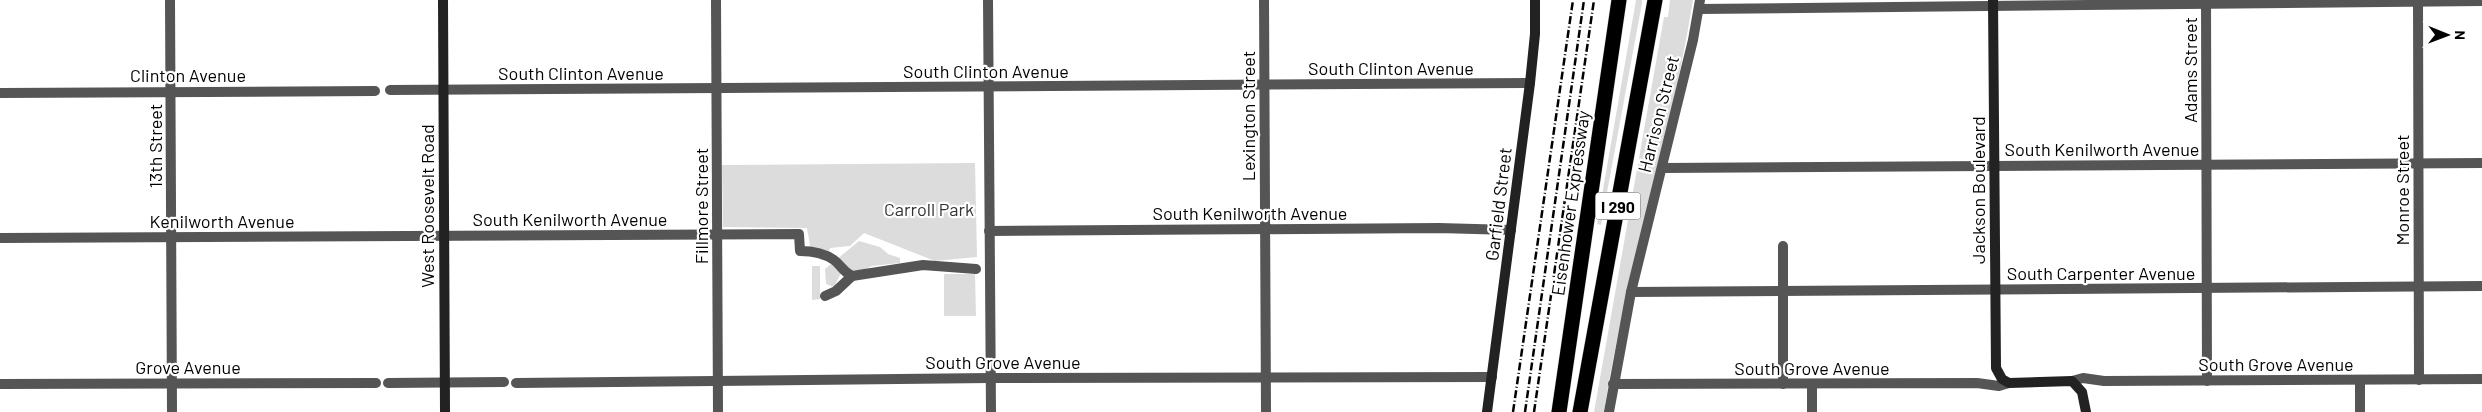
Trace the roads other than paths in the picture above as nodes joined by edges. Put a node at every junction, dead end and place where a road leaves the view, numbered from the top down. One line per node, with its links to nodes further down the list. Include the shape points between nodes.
1 (170, 0): 20 (street, 13th Street)
2 (443, 0): 19 (street, West Roosevelt Road)
3 (716, 0): 17 (street, Fillmore Street)
4 (988, 0): 16 (street)
5 (1264, 0): 15 (street, Lexington Street)
6 (1535, 0): 14 (street, Garfield Street)
7 (1619, 0): 71 (highway, Eisenhower Expressway / I 290)
8 (1655, 0): 72 (highway, I 290)
9 (2418, 1): 10 (street); 11 (street); 23 (street, Monroe Street)
10 (2206, 2): 12 (street); 25 (street, Adams Street)
11 (2482, 2)
12 (1993, 3): 13 (street); 26 (street, Jackson Boulevard)
13 (1700, 5): 27 (street, Harrison Street)
14 (1530, 83): 15 (street, South Clinton Avenue); 29 (street, Garfield Street)
15 (1264, 85): 16 (street, South Clinton Avenue); 28 (street, Lexington Street)
16 (989, 87): 17 (street, South Clinton Avenue); 30 (street)
17 (716, 89): 19 (street, South Clinton Avenue); 31 (street, Fillmore Street)
18 (390, 90): 19 (street)
19 (443, 90): 32 (street, West Roosevelt Road)
20 (171, 91): 21 (street, Clinton Avenue); 22 (street, Clinton Avenue); 33 (street, 13th Street)
21 (375, 91)
22 (0, 93)
23 (2418, 163): 24 (street, South Kenilworth Avenue); 25 (street, South Kenilworth Avenue); 39 (street, Monroe Street)
24 (2482, 163)
25 (2206, 165): 26 (street, South Kenilworth Avenue); 40 (street, Adams Street)
26 (1995, 166): 27 (street, South Kenilworth Avenue); 41 (street, Jackson Boulevard)
27 (1662, 168): 43 (street, Harrison Street)
28 (1265, 229): 29 (street, South Kenilworth Avenue); 30 (street, South Kenilworth Avenue); 46 (street, Lexington Street)
29 (1511, 230): 47 (street, Garfield Street)
30 (989, 231): 45 (street)
31 (717, 234): 32 (street, South Kenilworth Avenue); 37 (street, South Kenilworth Avenue, via 799,234 800,251 814,251 836,261 842,271); 55 (street, Fillmore Street)
32 (444, 236): 33 (street, Kenilworth Avenue); 53 (street, West Roosevelt Road)
33 (171, 237): 34 (street, Kenilworth Avenue); 60 (street, 13th Street)
34 (0, 238)
35 (1783, 246): 42 (street)
36 (976, 269): 37 (street, via 923,265)
37 (852, 276): 44 (street, via 836,291)
38 (2482, 286): 39 (street, South Carpenter Avenue)
39 (2419, 287): 40 (street, South Carpenter Avenue); 50 (street, Monroe Street)
40 (2207, 288): 41 (street, South Carpenter Avenue); 52 (street, Adams Street)
41 (1996, 290): 42 (street, South Carpenter Avenue); 51 (street, Jackson Boulevard, via 1996,368)
42 (1783, 291): 43 (street, South Carpenter Avenue); 62 (street)
43 (1631, 292): 61 (street, Harrison Street)
44 (825, 296)
45 (990, 378): 46 (street, South Grove Avenue); 55 (street, South Grove Avenue); 68 (street)
46 (1266, 378): 47 (street, South Grove Avenue); 69 (street, Lexington Street)
47 (1492, 378): 70 (street, Garfield Street)
48 (2482, 379): 50 (street, South Grove Avenue)
49 (2360, 380): 50 (street, South Grove Avenue); 52 (street, South Grove Avenue); 76 (street)
50 (2419, 380)
51 (2005, 381): 63 (street, South Grove Avenue, via 1999,386 1977,383); 64 (street, South Grove Avenue)
52 (2207, 381): 64 (street, South Grove Avenue, via 2083,378)
53 (444, 382): 54 (street); 57 (street); 66 (street, West Roosevelt Road)
54 (504, 382)
55 (718, 382): 58 (street, South Grove Avenue); 67 (street, Fillmore Street)
56 (376, 383): 60 (street, Grove Avenue)
57 (388, 383)
58 (516, 383)
59 (0, 384): 60 (street, Grove Avenue)
60 (172, 384): 65 (street, 13th Street)
61 (1613, 384): 62 (street, South Grove Avenue); 73 (street, Harrison Street)
62 (1783, 384): 63 (street, South Grove Avenue)
63 (1812, 384): 74 (street)
64 (2076, 384): 75 (street, via 2085,398)
65 (172, 412)
66 (445, 412)
67 (718, 412)
68 (991, 412)
69 (1266, 412)
70 (1487, 412)
71 (1559, 412)
72 (1580, 412)
73 (1609, 412)
74 (1812, 412)
75 (2086, 412)
76 (2360, 412)

